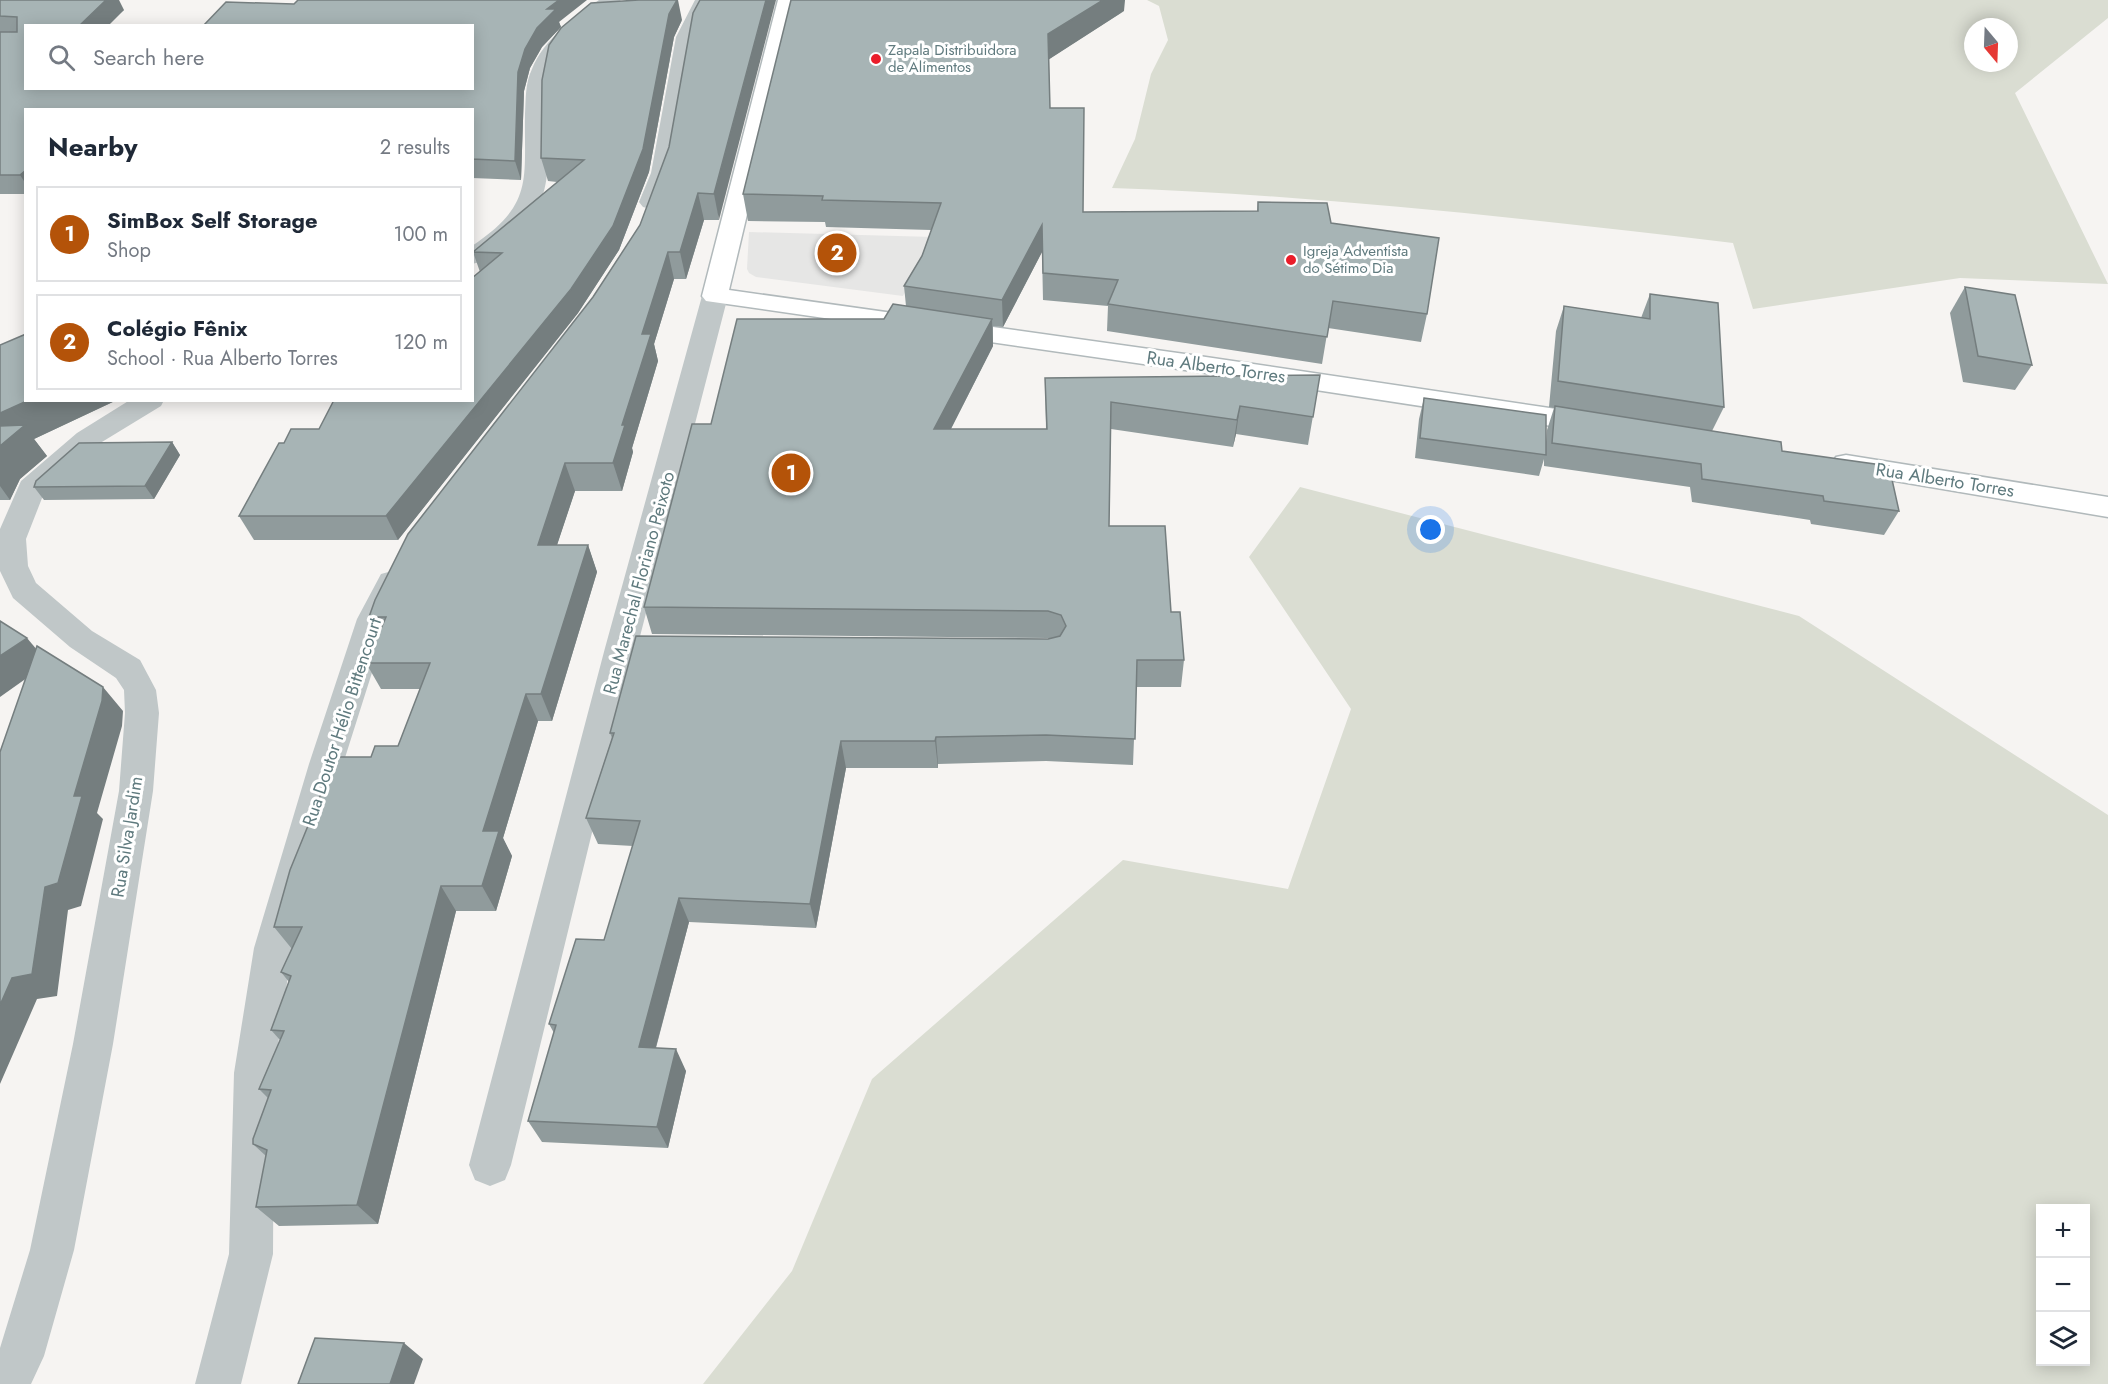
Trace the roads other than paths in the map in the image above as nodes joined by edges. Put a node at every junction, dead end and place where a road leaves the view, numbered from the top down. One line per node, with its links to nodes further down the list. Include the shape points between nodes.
1 (611, 0): 5 (street, via 562,41 546,62 538,80 535,187 526,210 505,233)
2 (705, 0): 4 (street, via 686,37 662,173)
3 (788, 0): 6 (main road, Rua Marechal Floriano Peixoto)
4 (642, 229)
5 (474, 256)
6 (714, 296): 8 (main road, Rua Alberto Torres); 12 (street, Rua Marechal Floriano Peixoto, via 633,648)
7 (148, 402): 13 (street, Rua Silva Jardim, via 87,439 31,488 11,539 13,566 24,590 81,639 128,669 140,690 142,713 136,791 93,1044 52,1250 21,1356)
8 (1620, 428)
9 (1818, 459): 10 (main road, Rua Alberto Torres)
10 (2108, 507)
11 (406, 555): 14 (street, Rua Doutor Hélio Bittencourt, via 373,619 273,948 254,1073 251,1254)
12 (490, 1165)
13 (6, 1384)
14 (218, 1384)

